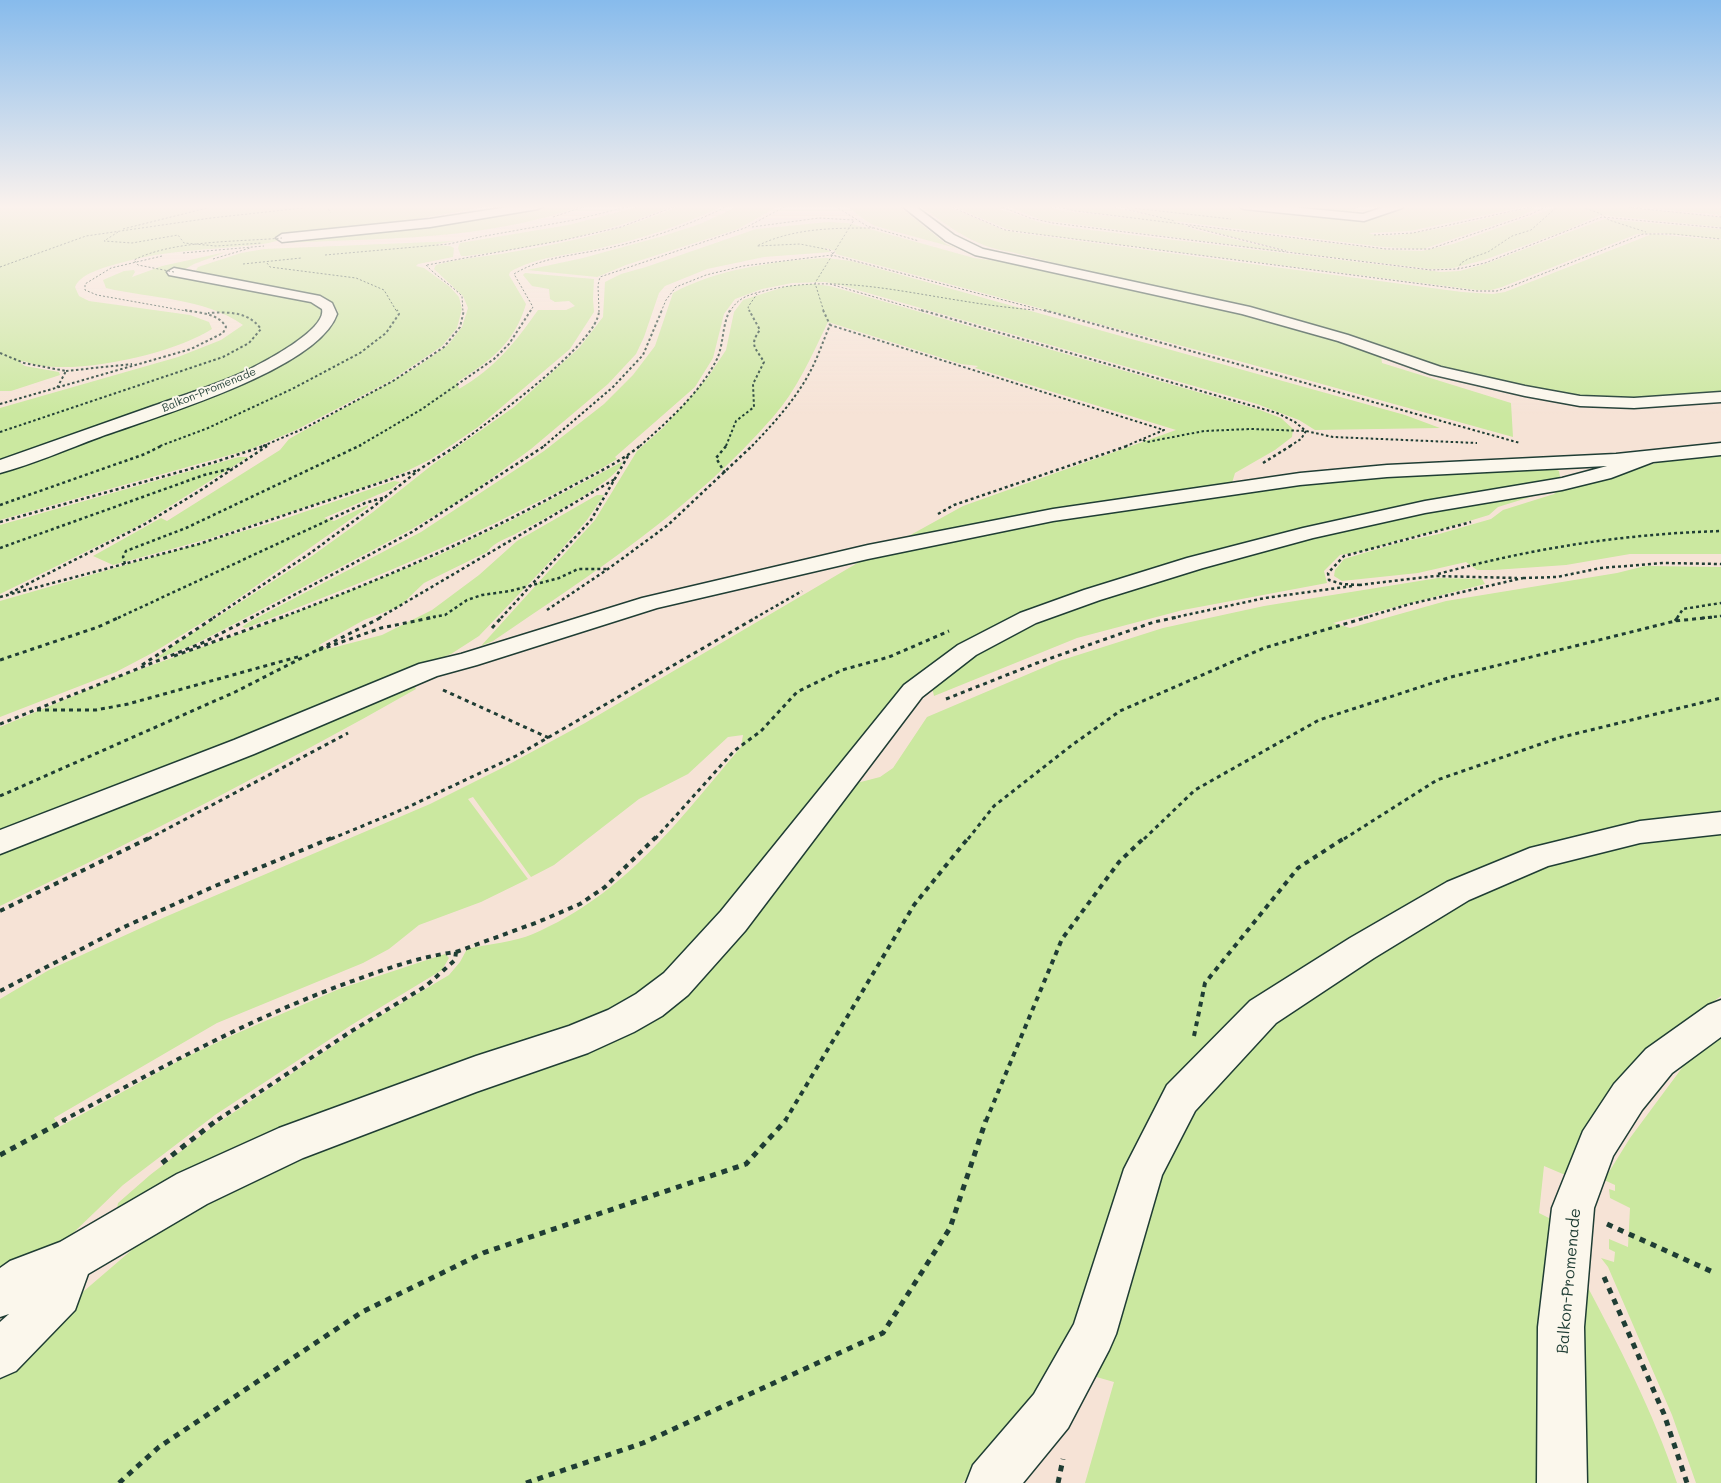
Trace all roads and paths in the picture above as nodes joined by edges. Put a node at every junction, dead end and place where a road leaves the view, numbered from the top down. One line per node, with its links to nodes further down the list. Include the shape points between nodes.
1 (96, 275): 16 (path, via 85,284 85,290)
2 (191, 275): 33 (lane, Balkon-Promenade, via 315,299 327,306 329,320 312,337 252,374)
3 (436, 275): 28 (path, via 462,296 464,308 460,327 444,347 393,381)
4 (515, 275): 43 (path, via 533,307 509,344 494,359 422,409 356,448 186,528 126,551 123,557)
5 (605, 275): 35 (path, via 600,277 598,285 599,317 577,348 511,406)
6 (709, 275): 59 (path, via 676,287 666,300 643,355 613,387 537,452 412,532 346,568 228,630)
7 (820, 275): 12 (path)
8 (910, 275): 15 (path)
9 (1085, 275): 22 (lane, via 1245,310 1344,338 1436,370 1516,389 1580,401 1634,403)
10 (1351, 275): 11 (path, via 1497,291)
11 (1539, 275)
12 (815, 283): 13 (path); 14 (path); 17 (path)
13 (827, 283): 15 (path, via 886,287 998,306); 24 (path, via 1277,413)
14 (759, 292): 31 (path, via 733,305 718,358 707,375 682,406); 45 (path, via 748,306 760,330 753,344 764,362 753,384 754,407 736,421 728,443 716,458 725,473 668,525)
15 (1043, 310): 26 (path)
16 (205, 313): 19 (path, via 222,320 226,327 223,333 191,349); 25 (path, via 237,313 253,320 261,329 251,341 223,357)
17 (830, 325)
18 (0, 353): 20 (path, via 24,363)
19 (145, 363): 20 (path); 21 (path)
20 (66, 371): 21 (path)
21 (57, 388): 23 (path)
22 (1721, 397)
23 (0, 404)
24 (1306, 431): 27 (path, via 1204,431 1147,442); 29 (path, via 1333,437); 37 (path, via 1302,439 1264,461)
25 (0, 432)
26 (1501, 436)
27 (1143, 440)
28 (269, 444): 34 (path); 40 (path)
29 (1478, 444)
30 (1721, 449): 32 (lane)
31 (628, 455): 36 (path); 59 (path, via 510,519 437,553 357,587)
32 (1651, 456): 37 (lane, via 1387,471); 77 (lane, via 1579,480 1416,509 1194,562 1028,618 967,650 913,691 722,934 676,984 649,1006 576,1042 476,1074 293,1142 192,1189)
33 (0, 467)
34 (236, 468): 42 (path, via 204,475); 50 (path, via 128,534)
35 (420, 469): 38 (path); 43 (path, via 199,544)
36 (615, 479): 48 (path, via 591,520); 56 (path, via 387,614)
37 (1235, 488): 58 (lane, via 1053,515 868,552 650,603)
38 (388, 496): 57 (path, via 365,503 98,627); 59 (path, via 309,554)
39 (1480, 520): 49 (path, via 1344,556 1328,573 1334,582)
40 (0, 522)
41 (1721, 531): 46 (path, via 1590,540 1505,556)
42 (0, 548)
43 (125, 564): 50 (path)
44 (1721, 564): 47 (path, via 1663,563 1601,568 1557,577)
45 (608, 569): 48 (path, via 578,569); 52 (path)
46 (1435, 576): 47 (path); 49 (path)
47 (1523, 578): 82 (path, via 1410,604 1264,648 1120,711 994,806 914,905 788,1118 746,1164 483,1253 362,1312 159,1447)
48 (532, 585): 56 (path, via 510,592 482,595 467,600 445,615 381,628); 58 (path, via 466,655)
49 (1360, 585): 62 (path, via 1264,598 1154,622 1037,663)
50 (2, 597)
51 (1721, 603): 54 (path, via 1683,609)
52 (540, 614)
53 (1721, 616): 54 (path)
54 (1675, 621): 83 (path, via 1451,677 1319,720 1195,790 1119,862 1062,939 988,1115 950,1228 883,1333 643,1443)
55 (952, 630): 71 (path, via 884,659 842,670 797,692 761,731 734,751 670,824 605,887 572,908)
56 (308, 654): 63 (path, via 128,704 96,710); 67 (path, via 236,692)
57 (0, 660)
58 (468, 660): 69 (lane, via 428,670 244,747)
59 (135, 670): 63 (path)
60 (439, 688): 66 (path)
61 (1721, 698): 73 (path, via 1558,738 1437,780 1298,868 1205,984)
62 (941, 702)
63 (34, 710): 64 (path)
64 (0, 724)
65 (353, 730): 70 (path, via 186,820)
66 (549, 738)
67 (0, 796)
68 (1721, 823): 84 (lane, via 1640,832 1541,856 1458,891 1263,1012 1181,1098 1144,1169 1093,1334 1051,1411)
69 (0, 842)
70 (0, 911)
71 (456, 952): 74 (path, via 386,970 324,991 267,1016); 75 (path, via 455,960 426,986 218,1120)
72 (1721, 1016): 85 (lane, Balkon-Promenade, via 1658,1061 1628,1097 1597,1145 1573,1208 1562,1326)
73 (1193, 1041)
74 (0, 1155)
75 (156, 1168)
76 (1609, 1225): 79 (path)
77 (71, 1260): 80 (lane, via 25,1276); 81 (lane, via 59,1294)
78 (1601, 1271): 86 (path, via 1664,1414)
79 (1715, 1273)
80 (0, 1295)
81 (0, 1354)
82 (118, 1483)
83 (526, 1483)
84 (991, 1483)
85 (1562, 1483)
86 (1687, 1483)

